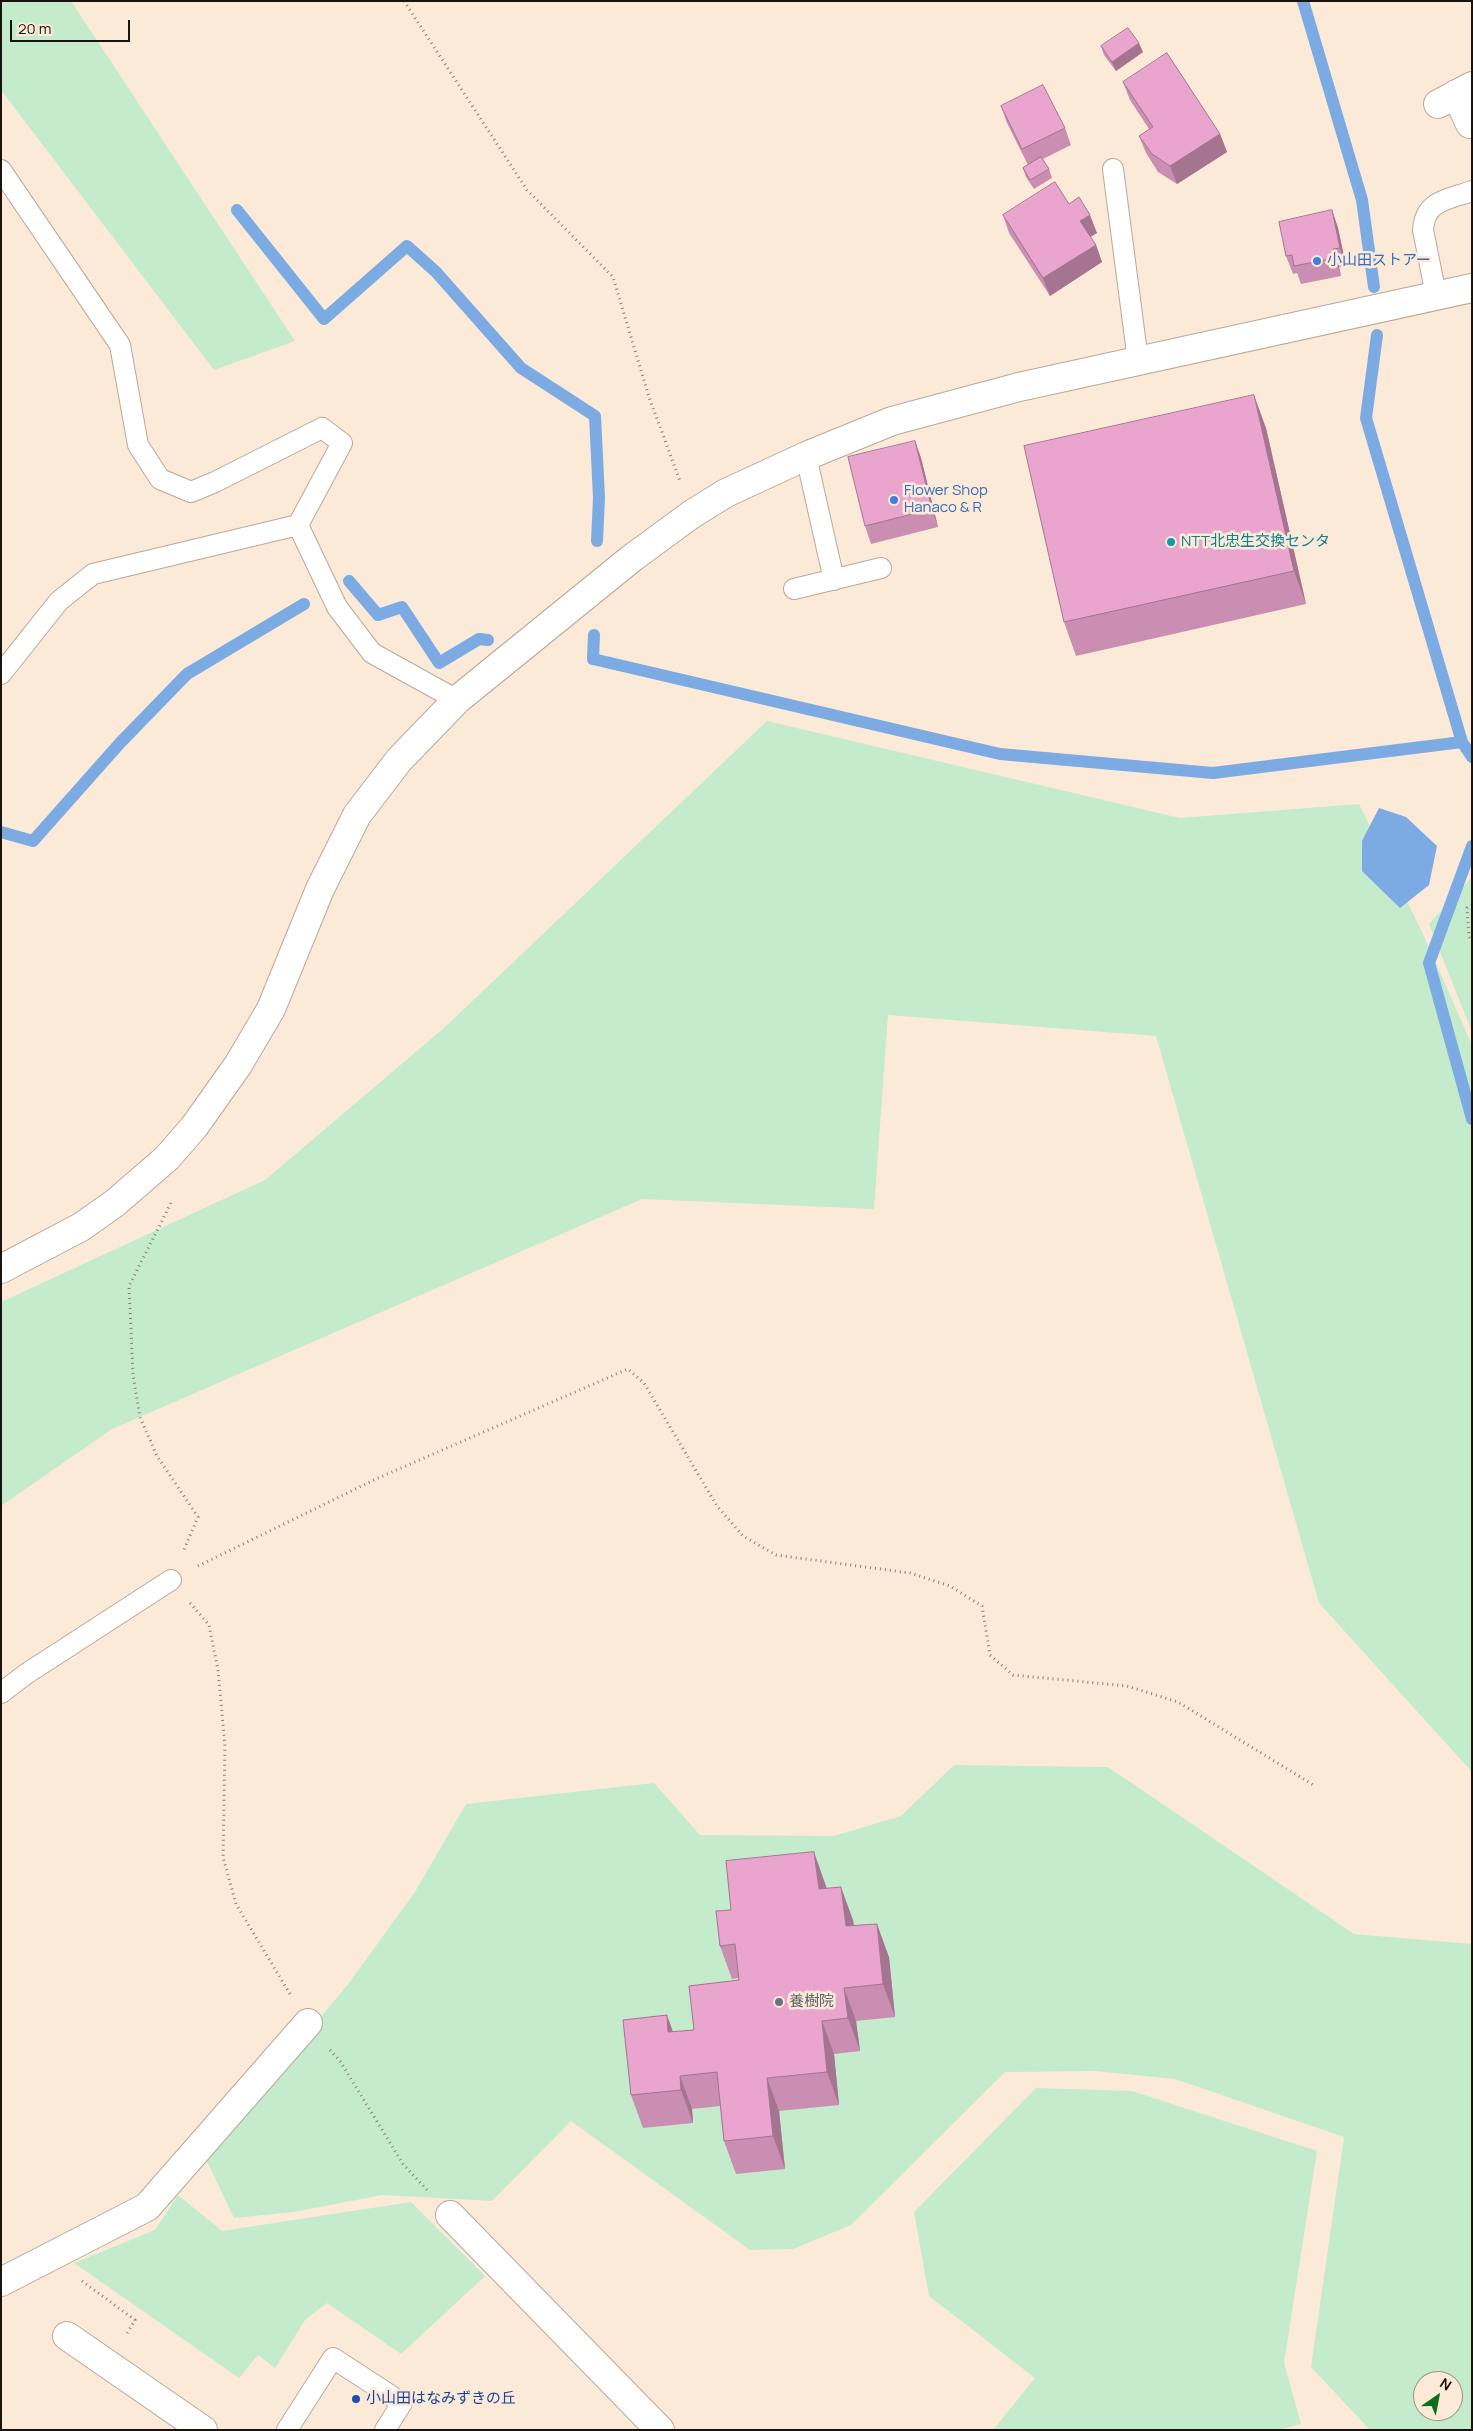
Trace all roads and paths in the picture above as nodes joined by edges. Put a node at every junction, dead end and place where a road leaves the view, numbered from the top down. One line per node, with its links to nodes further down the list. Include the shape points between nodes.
1 (404, 1): 11 (path, via 527,190 613,276 649,397)
2 (1455, 95): 3 (street)
3 (1470, 124)
4 (1, 170): 12 (lane, via 120,345 138,445 160,479 191,492 322,428 342,443)
5 (1113, 170): 9 (lane)
6 (1472, 191): 8 (lane, via 1436,203 1424,220)
7 (1472, 288): 8 (street)
8 (1436, 295): 9 (street)
9 (1138, 361): 10 (street, via 1019,387 892,421)
10 (806, 456): 11 (street, via 726,493); 14 (lane)
11 (692, 514): 17 (street, via 632,558)
12 (298, 525): 16 (lane, via 93,574 59,601); 17 (lane, via 337,607 372,653)
13 (881, 568): 14 (lane)
14 (834, 580): 15 (lane)
15 (794, 589)
16 (1, 674)
17 (457, 700): 21 (street, via 394,766 357,815 320,889 271,1009 238,1065 194,1126 167,1158 121,1199 81,1227)
18 (1472, 905): 19 (path, via 1467,908)
19 (1472, 941)
20 (174, 1196): 22 (path, via 129,1286 133,1375 140,1418 157,1456 198,1517)
21 (1, 1269)
22 (170, 1580): 23 (lane); 24 (path, via 376,1479 628,1369 644,1383 717,1506 743,1536 776,1554 910,1573 950,1586 982,1606 990,1655 1013,1675 1127,1686 1178,1702); 25 (path, via 209,1625 218,1670 225,1746 223,1857 236,1904)
23 (1, 1692)
24 (1315, 1786)
25 (308, 2024): 26 (path, via 340,2061 404,2164); 27 (street, via 147,2206)
26 (450, 2215): 34 (street)
27 (51, 2258): 28 (street); 29 (path)
28 (1, 2282)
29 (135, 2320)
30 (67, 2336): 31 (street)
31 (203, 2430)
32 (287, 2430): 33 (lane, via 333,2358 402,2403)
33 (385, 2430)
34 (660, 2430)

